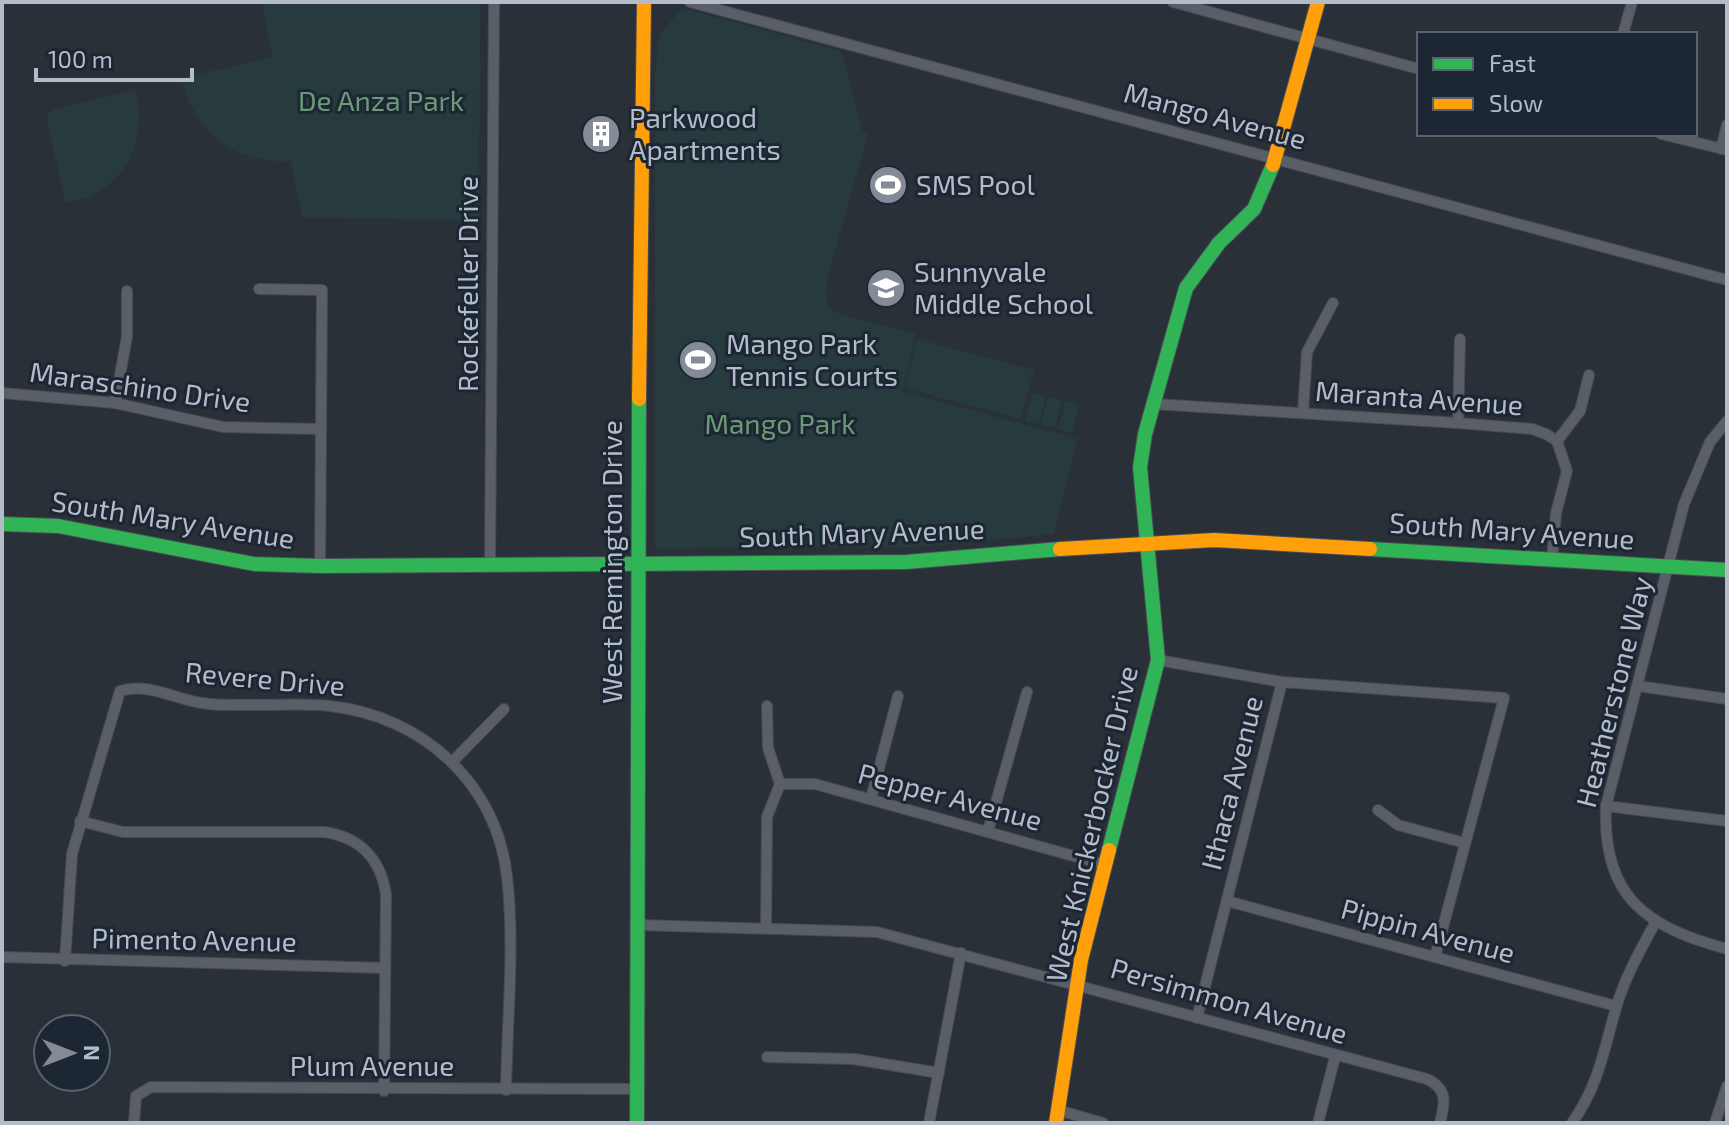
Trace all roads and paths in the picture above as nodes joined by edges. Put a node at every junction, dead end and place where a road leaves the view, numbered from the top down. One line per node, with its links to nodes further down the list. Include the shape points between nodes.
1 (494, 2): 34 (street, Rockefeller Drive)
2 (644, 2): 32 (street, West Remington Drive)
3 (690, 2): 14 (street, Mango Avenue)
4 (1173, 2): 7 (street)
5 (1318, 2): 9 (street, West Knickerbocker Drive)
6 (1632, 2): 8 (street)
7 (1189, 4): 9 (street)
8 (1624, 32)
9 (1308, 39): 10 (street); 14 (street, West Knickerbocker Drive)
10 (1417, 68)
11 (1727, 125): 13 (street)
12 (1669, 136): 13 (street)
13 (1724, 150)
14 (1276, 157): 15 (street, Mango Avenue); 23 (street, West Knickerbocker Drive, via 1254,209 1219,243 1186,288)
15 (1727, 280)
16 (259, 289): 27 (street, via 322,290)
17 (127, 291): 22 (street, via 127,336)
18 (1333, 303): 24 (street, via 1307,352)
19 (1460, 339): 26 (street)
20 (1589, 375): 28 (street, via 1580,411)
21 (2, 393): 22 (street, Maraschino Drive)
22 (115, 403): 27 (street, Maraschino Drive, via 223,427)
23 (1154, 404): 24 (street, Maranta Avenue); 30 (street, West Knickerbocker Drive, via 1140,467)
24 (1303, 413): 26 (street, Maranta Avenue)
25 (1727, 421): 35 (street, Heatherstone Way, via 1696,473)
26 (1458, 423): 28 (street, Maranta Avenue, via 1532,429)
27 (320, 429): 33 (street)
28 (1557, 441): 31 (street, Maranta Avenue, via 1567,471)
29 (2, 524): 33 (street, South Mary Avenue, via 58,526 254,564)
30 (1147, 542): 31 (street, South Mary Avenue, via 1300,543); 32 (street, South Mary Avenue, via 906,562); 37 (street, West Knickerbocker Drive)
31 (1552, 560): 35 (street, South Mary Avenue)
32 (637, 565): 34 (street, South Mary Avenue); 57 (street, West Remington Drive)
33 (320, 566): 34 (street, South Mary Avenue)
34 (490, 566)
35 (1670, 566): 36 (street, South Mary Avenue); 39 (street, Heatherstone Way)
36 (1727, 570)
37 (1158, 660): 38 (street, Ithaca Avenue); 54 (street, West Knickerbocker Drive)
38 (1282, 682): 53 (street, via 1504,698); 55 (street, Ithaca Avenue)
39 (1638, 686): 42 (street); 48 (street, Heatherstone Way)
40 (1027, 692): 52 (street)
41 (898, 696): 47 (street)
42 (1727, 699)
43 (767, 706): 46 (street, via 768,748)
44 (504, 709): 45 (street)
45 (453, 761): 50 (street, Revere Drive, via 397,724 327,705 203,703 133,687 120,691 112,708); 73 (street, Revere Drive, via 490,815 507,875)
46 (780, 784): 47 (street, Pepper Avenue, via 815,784); 58 (street, via 767,817)
47 (871, 799): 52 (street, Pepper Avenue)
48 (1606, 806): 51 (street); 56 (street, Heatherstone Way, via 1604,835 1610,861 1626,891)
49 (1378, 810): 53 (street, via 1398,825)
50 (80, 821): 63 (street, via 70,865); 64 (street, via 123,832 324,832 351,839 376,863 384,884)
51 (1727, 821)
52 (988, 831): 54 (street, Pepper Avenue)
53 (1465, 843): 62 (street)
54 (1106, 865): 65 (street, West Knickerbocker Drive)
55 (1227, 901): 62 (street, Pippin Avenue); 67 (street, Ithaca Avenue)
56 (1655, 923): 59 (street); 66 (street)
57 (639, 925): 58 (street, Persimmon Avenue); 72 (street, West Remington Drive)
58 (766, 928): 60 (street, Persimmon Avenue, via 877,932)
59 (1727, 949)
60 (961, 953): 65 (street, Persimmon Avenue); 70 (street)
61 (2, 957): 63 (street, Pimento Avenue)
62 (1435, 957): 66 (street, Pippin Avenue)
63 (65, 961): 64 (street, Pimento Avenue)
64 (385, 968): 74 (street)
65 (1079, 984): 67 (street, Persimmon Avenue); 75 (street, West Knickerbocker Drive)
66 (1616, 1006): 82 (street, via 1600,1074)
67 (1197, 1018): 69 (street, Persimmon Avenue)
68 (767, 1057): 70 (street, via 854,1059)
69 (1335, 1057): 80 (street); 81 (street, Persimmon Avenue, via 1427,1079 1444,1095)
70 (939, 1073): 78 (street)
71 (1727, 1086): 83 (street)
72 (638, 1089): 73 (street, Plum Avenue); 77 (street, West Remington Drive)
73 (506, 1090): 74 (street, Plum Avenue)
74 (384, 1091): 76 (street, Plum Avenue, via 151,1087 136,1096)
75 (1057, 1116): 79 (street)
76 (134, 1123)
77 (637, 1123)
78 (929, 1123)
79 (1103, 1123)
80 (1318, 1123)
81 (1440, 1123)
82 (1572, 1123)
83 (1715, 1123)

